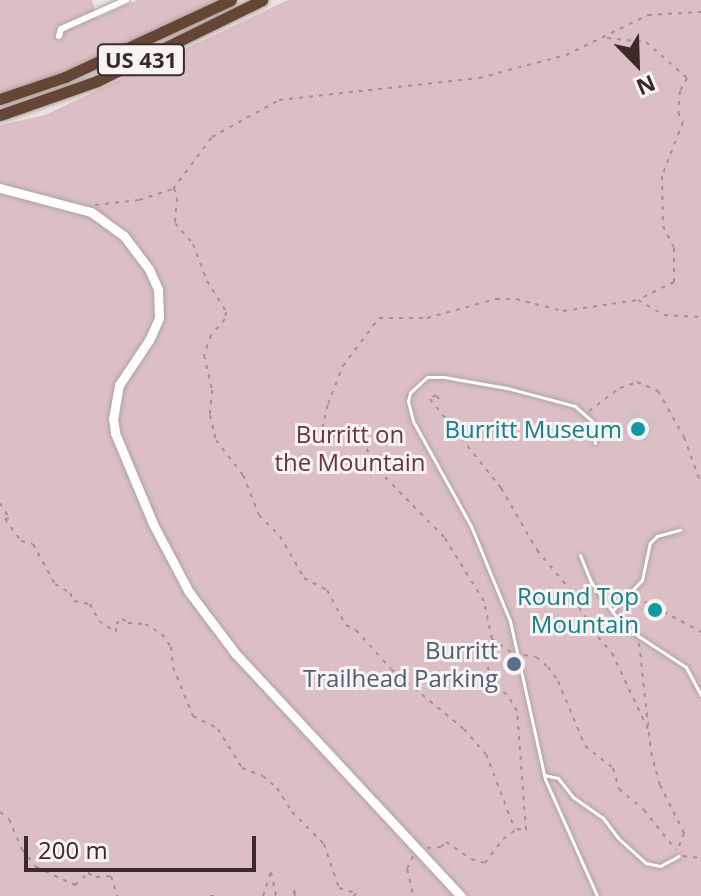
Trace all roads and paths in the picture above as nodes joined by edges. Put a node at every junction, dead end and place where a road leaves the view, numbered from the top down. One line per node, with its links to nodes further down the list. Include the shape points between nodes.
1 (126, 0): 5 (street, via 61,29)
2 (231, 0): 7 (highway, US 431, via 101,62)
3 (262, 0): 8 (highway, US 431, via 97,81)
4 (701, 12): 6 (path, via 648,15)
5 (59, 36)
6 (606, 38): 10 (path, via 566,55 479,78 279,100 212,137); 12 (path, via 646,42 687,78 678,112 683,122 662,176 663,226 674,248 674,282)
7 (0, 99)
8 (0, 115)
9 (0, 188): 11 (street)
10 (174, 188): 11 (path, via 139,200 95,205); 31 (path, via 175,223 193,244 226,312 204,355 216,440 243,475 259,515 280,536 304,578 327,590 346,625 486,754)
11 (91, 212): 32 (street, via 124,236 158,289 159,318 119,385 113,418 165,548 202,611 235,653)
12 (638, 300): 13 (path, via 665,315); 25 (path, via 563,311 496,299 427,318 379,318 338,378 320,438 354,433 378,470 444,537 474,581)
13 (701, 317)
14 (439, 399): 28 (path, via 436,395 430,401 463,437 537,550 580,602 612,653)
15 (587, 413): 16 (lane); 17 (path, via 637,382 658,391 684,437); 26 (lane, via 507,388 444,377 427,377 410,393 413,421 471,526)
16 (595, 443)
17 (701, 484)
18 (0, 503): 38 (path, via 21,541 33,544 55,584 74,601 90,604 99,621 116,632 122,619 162,634 193,716 218,729 242,768 277,788 324,844 339,888)
19 (680, 530): 21 (lane, via 650,543 642,580)
20 (580, 555): 22 (lane)
21 (619, 605): 22 (lane); 23 (path, via 646,602)
22 (612, 611): 24 (lane)
23 (701, 632)
24 (641, 638): 27 (lane, via 686,667); 28 (path)
25 (496, 645): 26 (path); 31 (path, via 485,661 496,689 507,694 517,711 526,829)
26 (520, 655): 29 (lane); 33 (path, via 536,657 548,667 585,746 613,768 619,789 644,810)
27 (701, 695)
28 (648, 729): 33 (path, via 660,785 684,833)
29 (544, 775): 33 (lane, via 558,778 646,863 660,866); 41 (lane)
30 (0, 812): 35 (path, via 36,867 75,885 88,873 111,876)
31 (515, 830): 32 (path, via 485,863 446,842)
32 (417, 852): 39 (path, via 407,869); 40 (street)
33 (678, 854): 34 (path)
34 (701, 858)
35 (117, 896)
36 (263, 896): 37 (path, via 271,872)
37 (276, 896)
38 (354, 896)
39 (413, 896)
40 (461, 896)
41 (597, 896)

